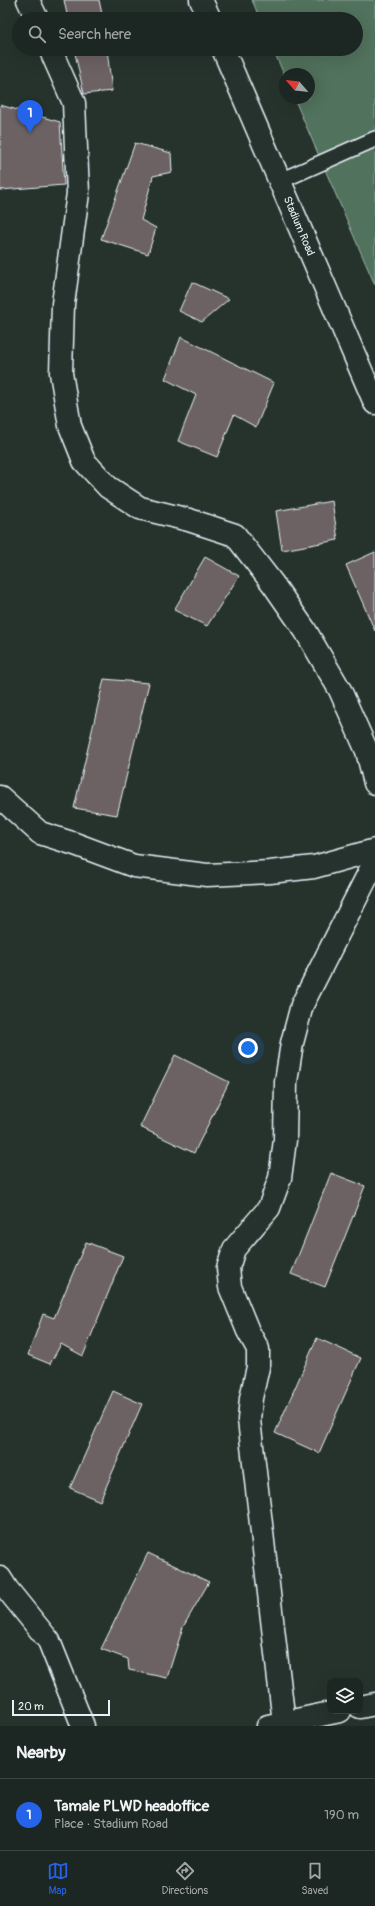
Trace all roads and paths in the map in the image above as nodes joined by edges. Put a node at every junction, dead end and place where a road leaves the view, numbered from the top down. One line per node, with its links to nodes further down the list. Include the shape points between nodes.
1 (28, 0): 3 (street)
2 (201, 0): 4 (street)
3 (34, 12)
4 (207, 12)
5 (53, 56): 10 (street, via 74,103 78,193 63,304 61,373 70,426 84,461 108,486 140,508 234,535 305,630 340,690 368,751)
6 (226, 56): 8 (street, Stadium Road)
7 (375, 139): 8 (lane)
8 (280, 181): 9 (street, Stadium Road)
9 (375, 403)
10 (375, 783)
11 (0, 797): 12 (street, via 40,833 134,866 207,875 270,872 314,867)
12 (375, 850)
13 (375, 861): 18 (street, via 302,1005 292,1043 286,1082 286,1140 280,1178 269,1208 234,1249 228,1268 230,1287 258,1349 258,1367 251,1398 249,1428)
14 (0, 1578): 19 (street, via 50,1642)
15 (375, 1704): 16 (street)
16 (363, 1706)
17 (327, 1714): 18 (street)
18 (276, 1724)
19 (83, 1726)

